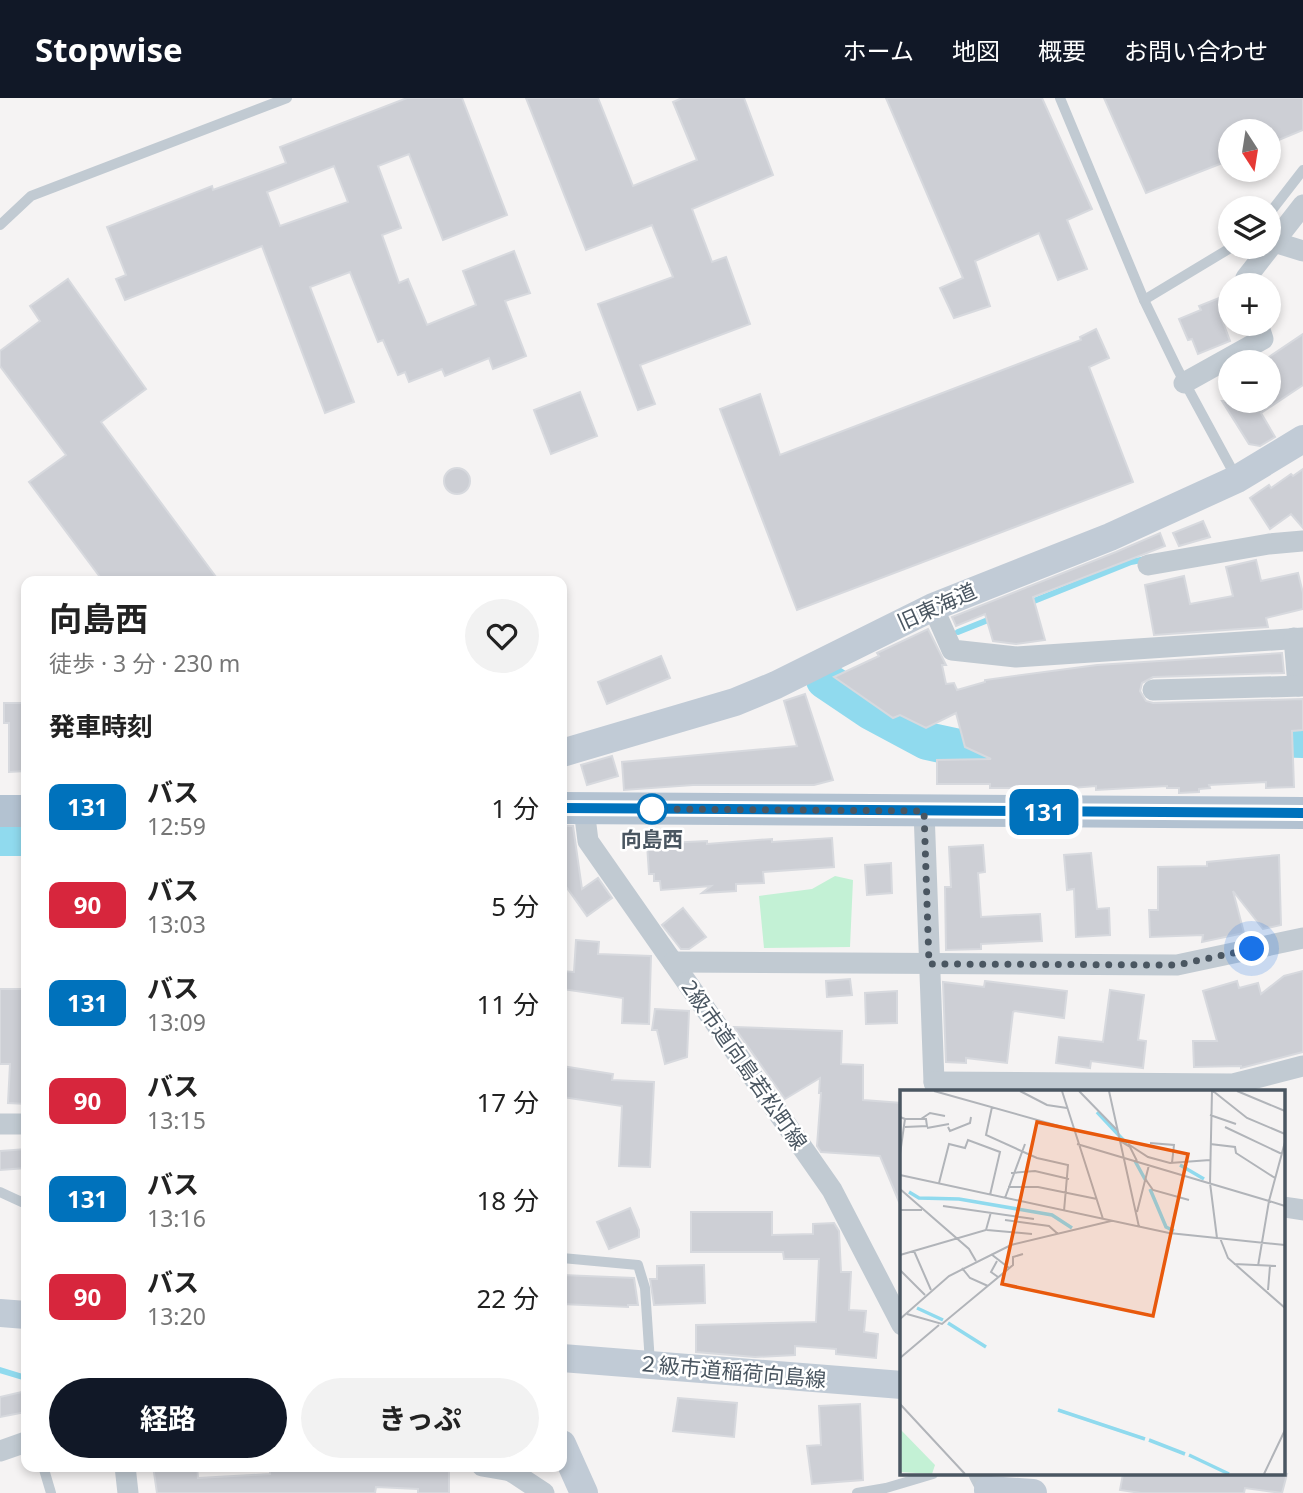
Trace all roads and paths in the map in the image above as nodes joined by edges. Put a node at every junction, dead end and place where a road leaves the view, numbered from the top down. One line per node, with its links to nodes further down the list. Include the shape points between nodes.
1 (287, 98): 6 (lane, via 31,196)
2 (1060, 98): 13 (lane)
3 (1303, 170): 4 (lane)
4 (1281, 198)
5 (1303, 205): 7 (street)
6 (0, 225)
7 (1281, 233)
8 (1281, 244): 9 (street)
9 (1303, 251)
10 (1218, 255): 13 (lane)
11 (1261, 259): 12 (street)
12 (1250, 273)
13 (1144, 300): 15 (lane)
14 (1262, 336): 15 (street)
15 (1184, 383): 17 (lane)
16 (1303, 439): 17 (street, 旧東海道)
17 (1237, 479): 20 (street, 旧東海道, via 1110,537)
18 (1303, 541): 19 (street)
19 (1148, 565)
20 (933, 607): 21 (street, via 952,650 1016,657); 24 (street, 旧東海道, via 735,702)
21 (1298, 638): 22 (street)
22 (1300, 686): 23 (street)
23 (1153, 690)
24 (567, 752)
25 (573, 808): 28 (main road); 31 (street, 2級市道向島若松町線, via 588,841)
26 (0, 811): 27 (main road)
27 (21, 811)
28 (924, 811): 29 (main road); 32 (street)
29 (1303, 813)
30 (1303, 938): 32 (street, via 1177,965)
31 (673, 962): 32 (street); 42 (street, 2級市道向島若松町線, via 832,1191)
32 (929, 964): 34 (street)
33 (1303, 1066): 35 (street)
34 (935, 1087): 35 (street)
35 (1233, 1088)
36 (0, 1124): 37 (street)
37 (21, 1124)
38 (0, 1192): 39 (lane)
39 (21, 1202)
40 (567, 1258): 45 (lane, via 638,1265 645,1288)
41 (0, 1313): 43 (street)
42 (899, 1313)
43 (21, 1315)
44 (567, 1358): 45 (street, ２級市道稲荷向島線)
45 (650, 1366): 46 (street, ２級市道稲荷向島線)
46 (900, 1385)
47 (21, 1445): 48 (street)
48 (0, 1451)
49 (567, 1455): 55 (street)
50 (45, 1472): 56 (lane)
51 (126, 1472): 57 (street)
52 (512, 1472): 58 (street)
53 (926, 1476): 60 (lane)
54 (985, 1486): 61 (street)
55 (582, 1488): 59 (street)
56 (51, 1493)
57 (128, 1493)
58 (544, 1493)
59 (553, 1493)
60 (857, 1493)
61 (1032, 1493)

